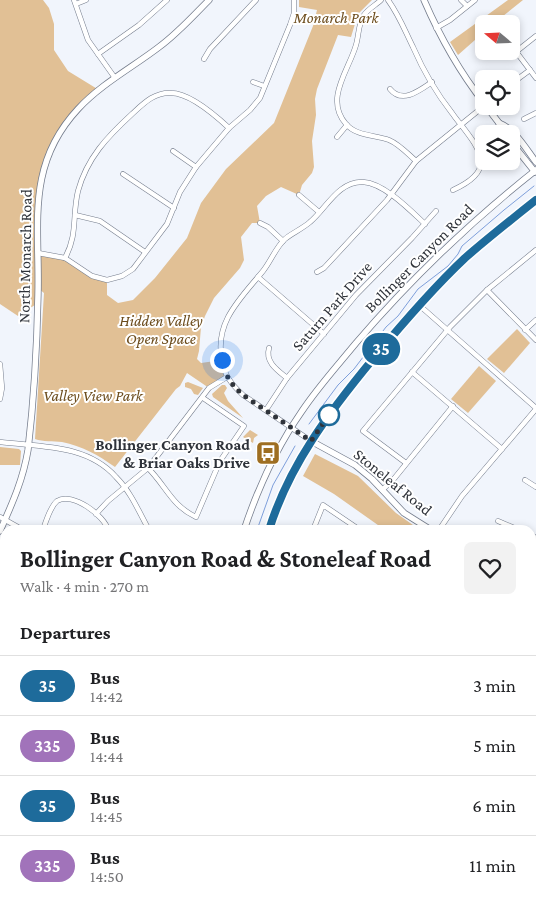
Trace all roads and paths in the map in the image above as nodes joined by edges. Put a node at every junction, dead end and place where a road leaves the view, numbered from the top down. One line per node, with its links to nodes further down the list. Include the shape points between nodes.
1 (86, 0): 11 (street)
2 (167, 0): 16 (street)
3 (209, 0): 21 (street, North Monarch Road, via 161,46)
4 (256, 0): 18 (street)
5 (294, 0): 25 (street, via 290,25)
6 (382, 0): 34 (street, via 363,16 339,87 337,102)
7 (388, 0): 24 (street)
8 (424, 0): 13 (street)
9 (462, 0): 12 (street)
10 (475, 0): 12 (street)
11 (75, 2): 16 (street, via 84,32)
12 (467, 6): 13 (street)
13 (436, 28): 27 (street)
14 (536, 36): 15 (street)
15 (520, 49)
16 (98, 54): 21 (street)
17 (520, 55): 19 (street)
18 (204, 59)
19 (530, 70): 20 (street); 22 (street)
20 (520, 77)
21 (115, 78): 57 (street, North Monarch Road, via 78,109 54,143 46,161 40,186)
22 (536, 78)
23 (253, 82): 25 (street)
24 (432, 82): 26 (street, via 403,97); 33 (street)
25 (264, 86): 35 (street, via 260,98 250,110)
26 (390, 89)
27 (475, 91)
28 (536, 112): 31 (street)
29 (475, 113): 33 (street)
30 (493, 115): 32 (street)
31 (524, 119)
32 (499, 123): 40 (street, via 514,135)
33 (460, 125): 39 (street); 44 (street, via 478,148 481,161 479,170 464,185)
34 (347, 126): 36 (street); 39 (street, via 395,143)
35 (228, 128): 41 (street); 51 (street, via 187,97 172,92 149,99 107,137 94,156 84,173)
36 (337, 137)
37 (173, 151): 41 (street)
38 (520, 153): 42 (street)
39 (416, 161): 46 (street)
40 (536, 162)
41 (196, 166): 48 (street)
42 (535, 172): 78 (street, Bollinger Canyon Road, via 478,217 400,293 323,383)
43 (123, 174): 48 (street)
44 (453, 190)
45 (299, 195): 50 (street)
46 (391, 195): 50 (street, via 376,184 355,183 340,190); 53 (street); 59 (street, via 324,268)
47 (536, 200): 62 (street, Bollinger Canyon Road, via 464,259)
48 (174, 208): 56 (street, via 167,224)
49 (436, 211): 53 (street, Saturn Park Drive)
50 (319, 212): 54 (street)
51 (74, 215): 56 (street, via 100,221); 58 (street, via 73,239)
52 (260, 223): 54 (street)
53 (425, 224): 66 (street, Saturn Park Drive, via 356,295)
54 (283, 240): 60 (street)
55 (536, 250): 61 (street)
56 (146, 252): 58 (street, via 133,269 107,280 92,276)
57 (38, 253): 58 (street); 81 (street, North Monarch Road)
58 (65, 258)
59 (316, 272)
60 (258, 277): 66 (street); 71 (street, via 229,314 221,332 220,352)
61 (488, 290): 64 (street); 65 (street)
62 (419, 305): 64 (street); 79 (street, Bollinger Canyon Road, via 349,388)
63 (536, 320): 65 (street)
64 (447, 330): 70 (street); 76 (street)
65 (525, 330): 67 (street)
66 (324, 334): 72 (street, Saturn Park Drive)
67 (536, 340)
68 (269, 348): 72 (street, via 267,354 271,364)
69 (0, 364): 74 (street)
70 (412, 372): 75 (street); 83 (street, via 363,430)
71 (227, 377): 73 (street, via 209,388); 77 (street, via 243,395)
72 (287, 378): 77 (street, Saturn Park Drive)
73 (203, 398): 84 (street); 84 (street, via 244,426 220,461 196,517 184,512)
74 (0, 399)
75 (452, 406): 82 (street); 83 (street)
76 (536, 409): 82 (street)
77 (266, 410): 78 (street)
78 (291, 427): 79 (street); 96 (street, Bollinger Canyon Road, via 266,472)
79 (311, 441): 88 (street, Stoneleaf Road, via 355,465); 97 (street, Bollinger Canyon Road, via 288,483)
80 (0, 442): 81 (street)
81 (29, 445): 86 (street, via 84,455 110,470); 90 (street, North Monarch Road, via 18,491)
82 (502, 449): 101 (street)
83 (406, 463): 88 (street)
84 (148, 468): 86 (street)
85 (526, 480): 87 (street)
86 (125, 487): 89 (street); 95 (street)
87 (536, 487)
88 (382, 490): 100 (street, Stoneleaf Road, via 404,513)
89 (96, 514): 93 (street, via 83,504 64,498 55,503); 94 (street)
90 (2, 519): 92 (street)
91 (498, 521): 102 (street)
92 (13, 525)
93 (45, 525)
94 (107, 525)
95 (146, 525)
96 (246, 525)
97 (271, 525)
98 (316, 525): 99 (street, via 323,505)
99 (353, 525)
100 (422, 525)
101 (442, 525)
102 (507, 525)

